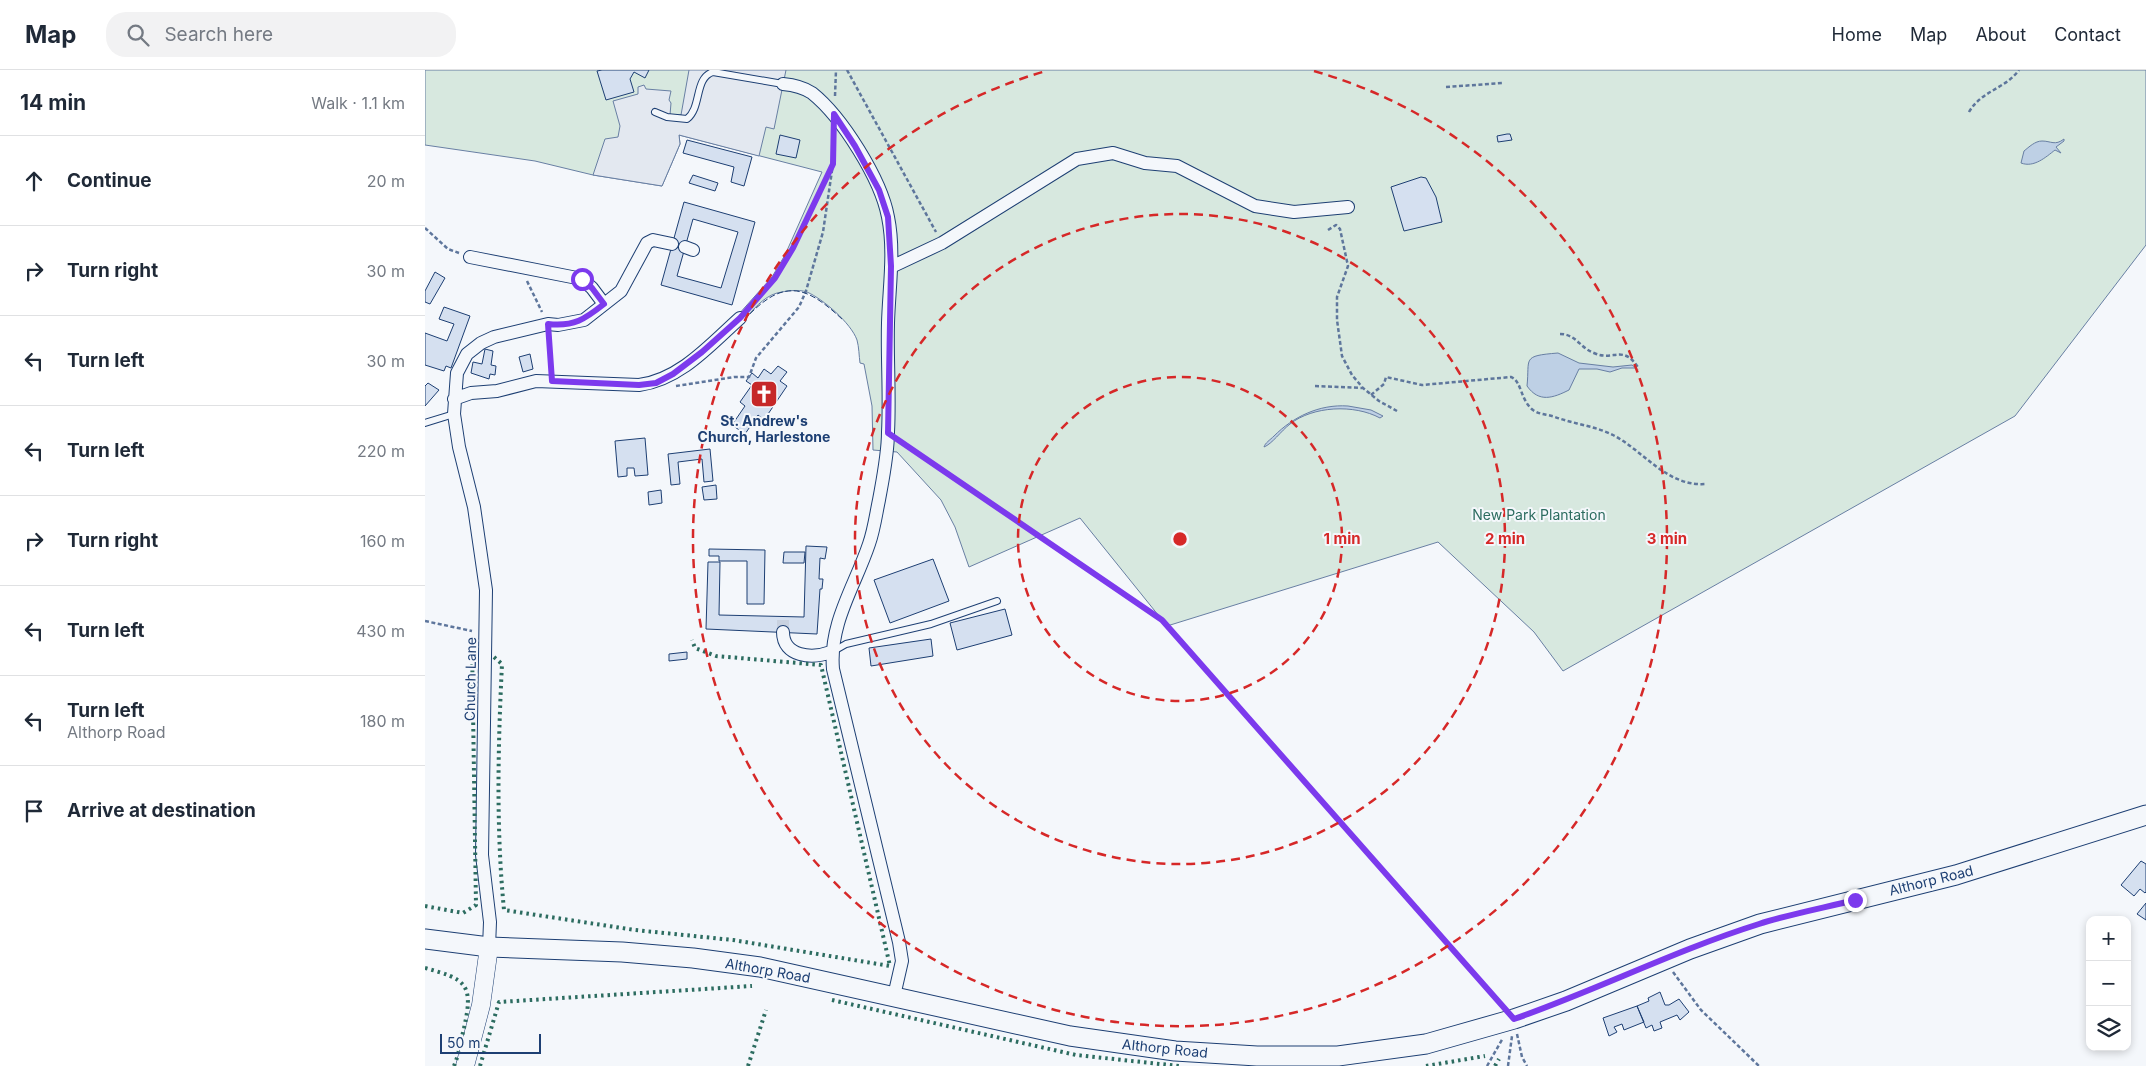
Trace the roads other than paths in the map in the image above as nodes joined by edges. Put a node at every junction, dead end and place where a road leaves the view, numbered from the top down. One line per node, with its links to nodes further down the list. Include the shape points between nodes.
1 (783, 84): 2 (lane, via 708,73 694,112 687,119); 6 (street, via 796,85 810,92 834,114 855,146 879,190 888,217)
2 (655, 112)
3 (1348, 207): 6 (street, via 1293,212 1255,206 1177,166 1145,163 1113,153 1077,159 942,244)
4 (672, 244): 7 (street, Church Lane, via 653,240 647,243 621,291)
5 (470, 257): 7 (street, via 582,279)
6 (891, 266): 14 (street, via 888,433 879,499 870,543 837,622)
7 (604, 304): 9 (street, Church Lane, via 584,320 548,324 494,337 474,347 461,362)
8 (740, 318): 9 (street, via 702,352 656,383 552,381 519,384)
9 (454, 399): 10 (street, Church Lane)
10 (454, 414): 11 (lane); 17 (street, Church Lane, via 485,566 482,854 490,922)
11 (425, 423)
12 (997, 601): 14 (lane, via 931,624 846,644)
13 (783, 632): 14 (street, via 784,645 790,651 815,656)
14 (831, 652): 18 (street, via 899,942 901,961)
15 (2146, 815): 18 (main road, Althorp Road, via 1956,875 1760,924 1566,1001 1426,1044 1338,1056 1175,1051 1070,1036)
16 (425, 940): 17 (main road, Althorp Road)
17 (489, 947): 18 (main road, Althorp Road, via 693,958 780,971); 19 (street, via 481,1005)
18 (894, 996)
19 (465, 1066)

